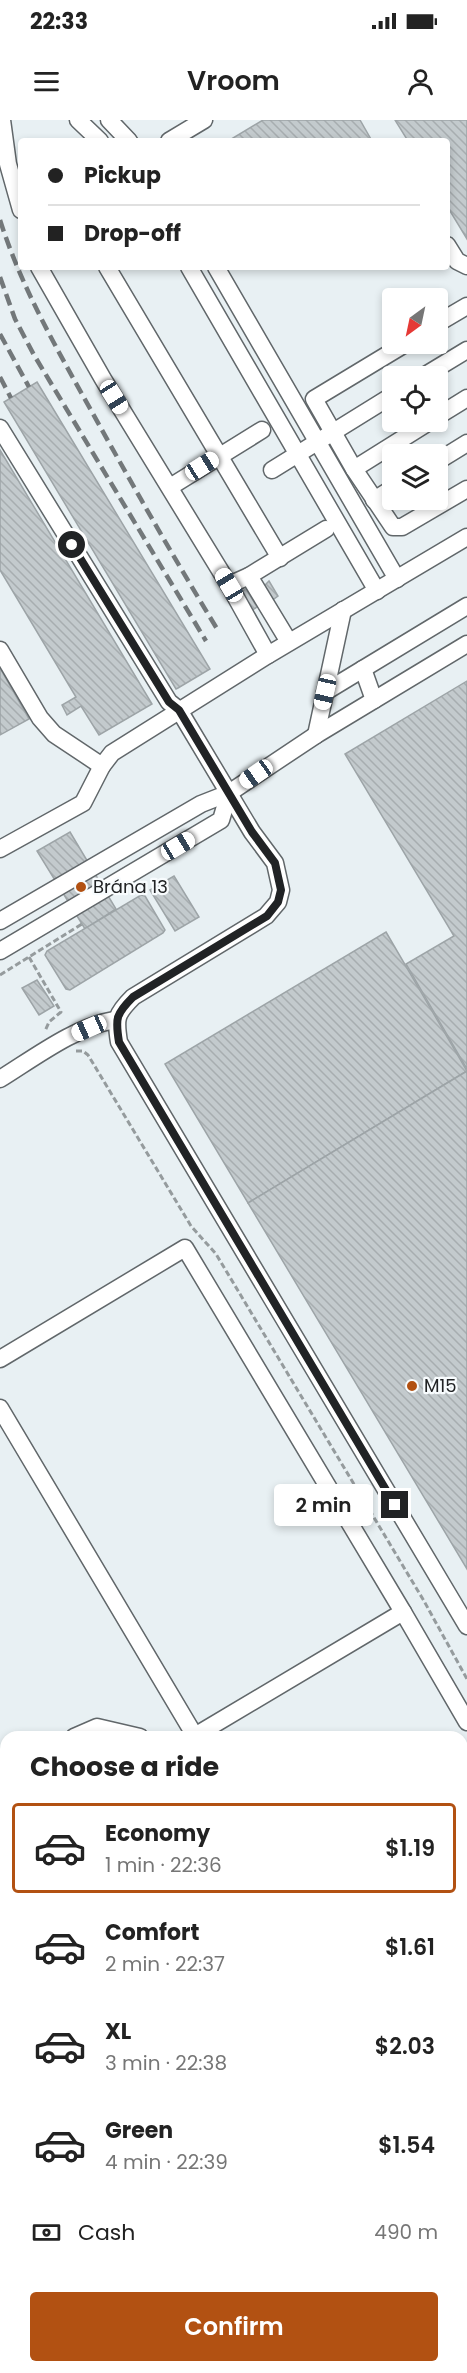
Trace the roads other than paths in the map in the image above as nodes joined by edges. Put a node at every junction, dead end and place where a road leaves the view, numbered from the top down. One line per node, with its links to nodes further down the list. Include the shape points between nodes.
1 (2, 120): 8 (street)
2 (78, 120): 5 (street)
3 (109, 120): 6 (street)
4 (204, 120): 7 (street)
5 (97, 138)
6 (126, 138)
7 (177, 138)
8 (18, 199)
9 (450, 250): 10 (street, via 457,261)
10 (467, 266)
11 (41, 270): 34 (street)
12 (109, 270): 31 (street)
13 (191, 270): 29 (street)
14 (218, 270): 27 (street)
15 (467, 306): 16 (street)
16 (448, 317)
17 (467, 350): 19 (street)
18 (388, 354): 26 (street, via 314,399)
19 (441, 366)
20 (467, 398): 22 (street)
21 (382, 403): 26 (street)
22 (448, 410)
23 (0, 428): 54 (street, via 169,702)
24 (262, 430): 31 (street)
25 (413, 432): 32 (street)
26 (332, 433): 27 (street); 32 (street)
27 (317, 442): 29 (street); 42 (street)
28 (467, 443): 30 (street)
29 (297, 454): 33 (street); 44 (street)
30 (448, 455)
31 (218, 456): 34 (street); 40 (street)
32 (354, 469): 37 (street)
33 (272, 470)
34 (170, 487): 43 (street)
35 (467, 489): 37 (street, via 397,528 389,524)
36 (382, 495): 37 (street)
37 (374, 500)
38 (326, 529): 40 (street)
39 (467, 537): 42 (street)
40 (280, 558): 41 (street)
41 (249, 576): 43 (street); 47 (street)
42 (396, 579): 44 (street)
43 (229, 585): 50 (street)
44 (377, 591): 46 (street)
45 (467, 606): 51 (street)
46 (343, 610): 47 (street); 52 (street)
47 (289, 642): 50 (street)
48 (467, 644): 53 (street)
49 (0, 650): 56 (street, via 40,718 54,734)
50 (268, 655): 54 (street)
51 (363, 669): 52 (street); 53 (street)
52 (325, 692): 55 (street)
53 (374, 700): 55 (street)
54 (179, 710): 56 (street, via 112,753); 57 (street)
55 (316, 735): 57 (street)
56 (102, 766): 58 (street, via 83,804)
57 (229, 793): 59 (street, via 193,808); 60 (street, via 221,820); 61 (street, via 275,863 281,890 278,902 267,916 133,997)
58 (0, 849)
59 (0, 921)
60 (0, 951)
61 (115, 1020): 62 (street, via 85,1029); 66 (street, via 119,1042)
62 (0, 1079)
63 (0, 1359): 65 (street, via 185,1248)
64 (0, 1408): 70 (street)
65 (404, 1612): 67 (street); 71 (street)
66 (467, 1626)
67 (467, 1722)
68 (86, 1731): 69 (street, via 97,1727)
69 (114, 1731)
70 (190, 1731)
71 (204, 1731)

